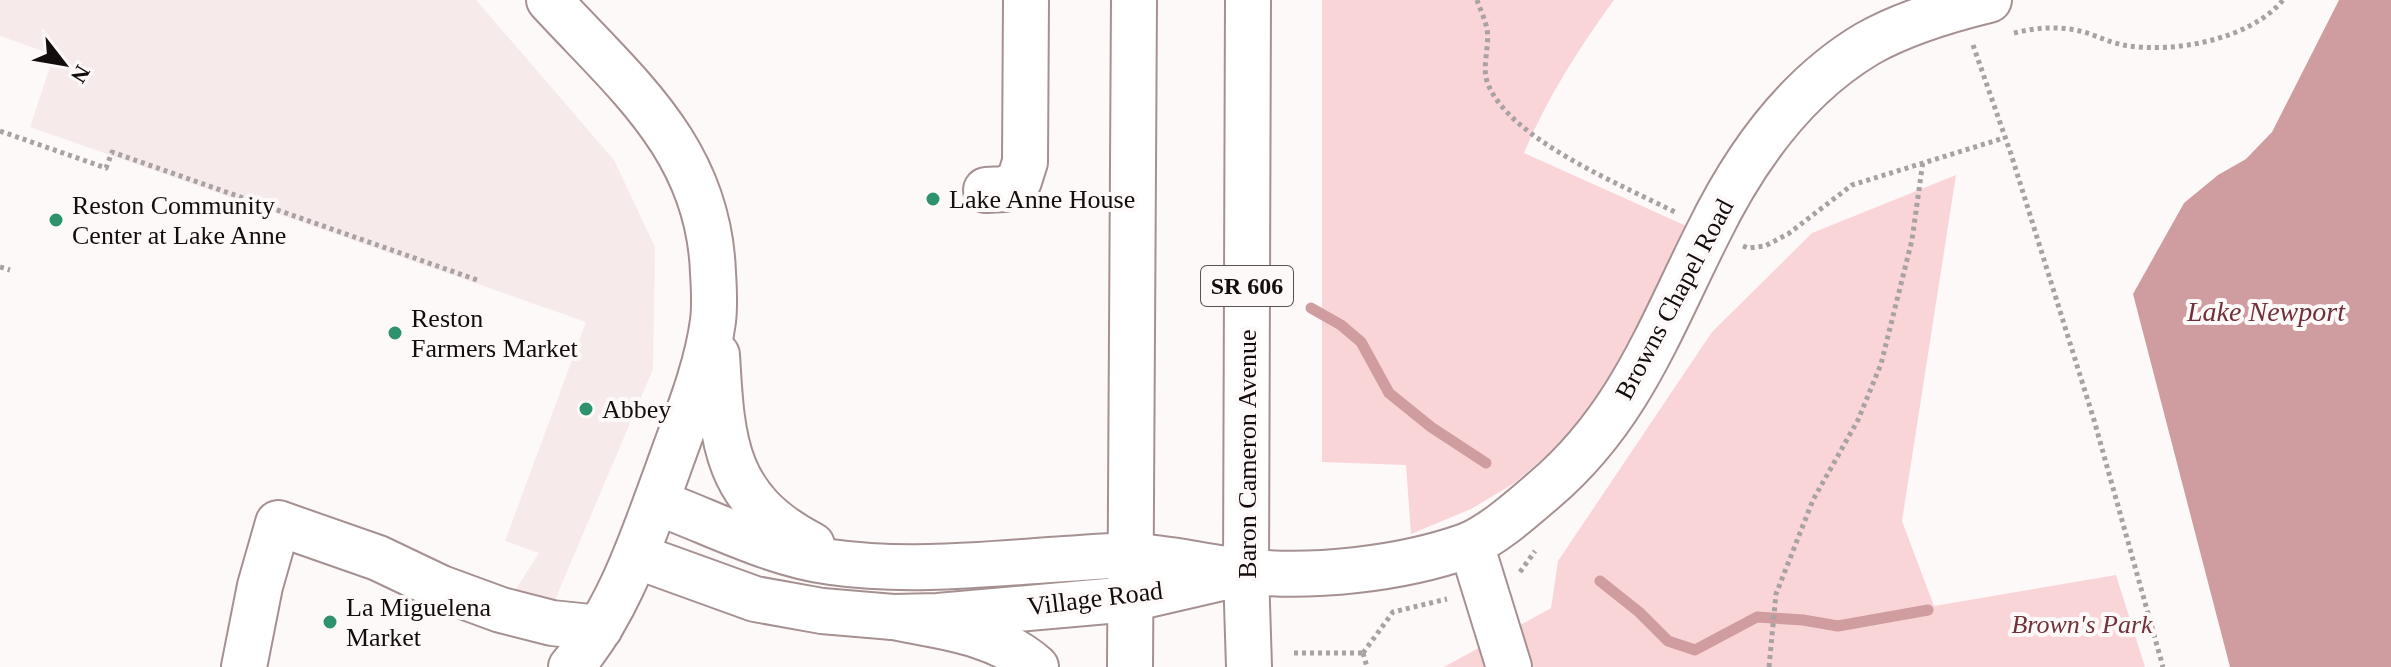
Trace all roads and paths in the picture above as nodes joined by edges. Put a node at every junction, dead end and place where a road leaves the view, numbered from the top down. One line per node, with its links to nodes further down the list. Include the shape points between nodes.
1 (549, 0): 16 (street, via 659,122 690,171 712,250)
2 (1026, 0): 11 (street, via 1025,162 1019,181 1005,189)
3 (1134, 0): 20 (street)
4 (1248, 0): 22 (street, Baron Cameron Avenue / SR 606)
5 (1477, 0): 12 (path, via 1487,30 1486,80 1496,101 1527,131 1577,163)
6 (2283, 0): 7 (path, via 2253,23 2217,40 2162,48 2122,45 2076,30)
7 (1993, 25): 9 (path, via 1972,43); 12 (street, Browns Chapel Road, via 1958,7 1869,43 1825,74 1747,161)
8 (0, 131): 15 (path, via 106,168 112,152)
9 (2004, 138): 10 (path); 35 (path, via 2094,420)
10 (1923, 161): 12 (path, via 1852,185 1765,246 1748,248); 34 (path, via 1912,240 1881,364 1858,420 1813,500 1776,594)
11 (986, 190)
12 (1709, 229): 18 (street, Browns Chapel Road, via 1644,367 1595,437 1553,482)
13 (0, 267): 14 (path)
14 (10, 270)
15 (480, 281)
16 (713, 320): 17 (street, via 703,367); 21 (street, via 723,435 751,497 795,536)
17 (656, 502): 19 (street); 21 (street, Village Road, via 797,555)
18 (1471, 544): 22 (street, Browns Chapel Road, via 1381,567); 33 (street)
19 (636, 556): 24 (street, Village Road, via 755,599); 25 (street)
20 (1131, 556): 21 (street, Village Road); 22 (street, Village Road); 23 (street)
21 (875, 567)
22 (1246, 572): 23 (street, Village Road); 31 (street, Baron Cameron Avenue / SR 606)
23 (1130, 599): 24 (street, Village Road); 30 (street)
24 (893, 617): 29 (street, via 974,633)
25 (600, 628): 27 (street, via 542,621 457,595 378,558 278,523); 28 (street)
26 (1294, 653): 32 (path, via 1363,653)
27 (244, 667)
28 (571, 667)
29 (1036, 667)
30 (1130, 667)
31 (1249, 667)
32 (1367, 667)
33 (1509, 667)
34 (1769, 667)
35 (2163, 667)

